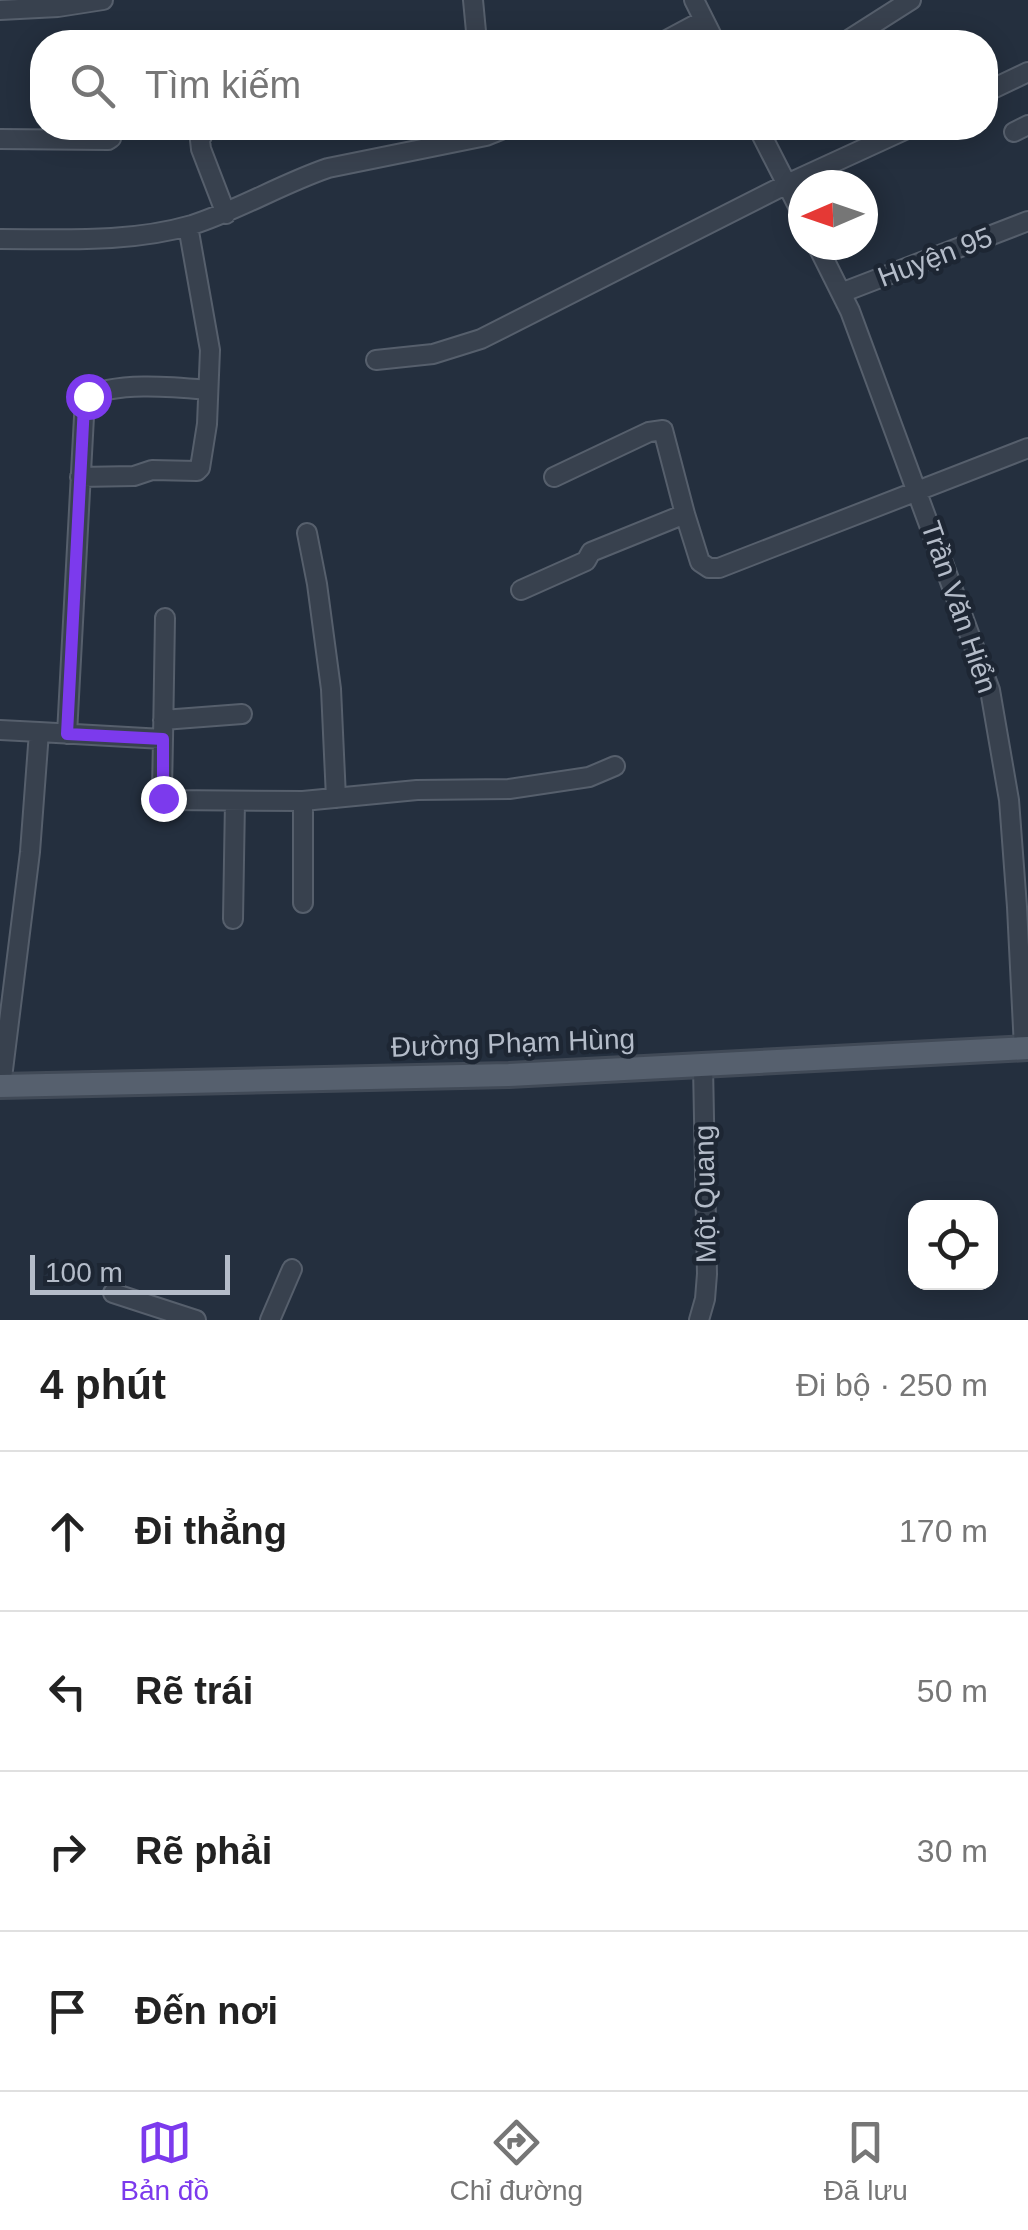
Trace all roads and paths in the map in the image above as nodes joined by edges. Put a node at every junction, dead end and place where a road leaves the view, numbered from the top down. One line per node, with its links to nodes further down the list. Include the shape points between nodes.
1 (103, 0): 5 (street)
2 (473, 0): 8 (street)
3 (694, 0): 7 (street)
4 (911, 0): 11 (street)
5 (57, 4): 6 (street)
6 (0, 10)
7 (704, 20): 9 (street); 10 (street)
8 (476, 30)
9 (685, 30)
10 (709, 30)
11 (864, 30)
12 (1028, 72): 13 (street)
13 (998, 86)
14 (0, 139): 15 (street)
15 (30, 139)
16 (200, 140): 23 (street)
17 (451, 140): 23 (street, via 328,168)
18 (768, 140): 20 (street)
19 (883, 140): 21 (street)
20 (792, 170)
21 (817, 170)
22 (788, 184): 29 (street, via 481,339 432,354)
23 (226, 214): 25 (street)
24 (1028, 221): 28 (street, Huyện 95)
25 (188, 226): 26 (street, via 120,238); 30 (street, via 208,335)
26 (0, 239)
27 (825, 260): 28 (street, Trần Văn Hiển)
28 (842, 293): 34 (street, Trần Văn Hiển)
29 (376, 360)
30 (208, 390): 32 (street, via 197,472); 32 (street, via 162,386 88,396)
31 (1028, 448): 34 (street)
32 (80, 477): 43 (street)
33 (554, 477): 35 (street, via 663,430)
34 (925, 487): 35 (street, via 718,568 700,562); 50 (street, Trần Văn Hiển, via 996,674 990,690 1009,800)
35 (684, 514): 37 (street)
36 (308, 533): 45 (street, via 331,689)
37 (521, 590)
38 (165, 618): 41 (street)
39 (242, 714): 41 (street)
40 (0, 730): 42 (street)
41 (163, 730): 43 (street); 46 (street, via 163,798)
42 (39, 732): 43 (street); 52 (street)
43 (67, 734)
44 (616, 766): 45 (street, via 589,778 528,787)
45 (336, 798): 47 (street)
46 (234, 800): 47 (street); 49 (street)
47 (303, 801): 48 (street)
48 (303, 904)
49 (233, 919)
50 (1026, 1048): 51 (main road, Đường Phạm Hùng)
51 (702, 1066): 52 (main road, Đường Phạm Hùng); 57 (street, Một Quang, via 706,1290)
52 (0, 1086)
53 (292, 1268): 56 (street)
54 (113, 1293): 55 (street)
55 (192, 1319)
56 (270, 1320)
57 (699, 1320)

